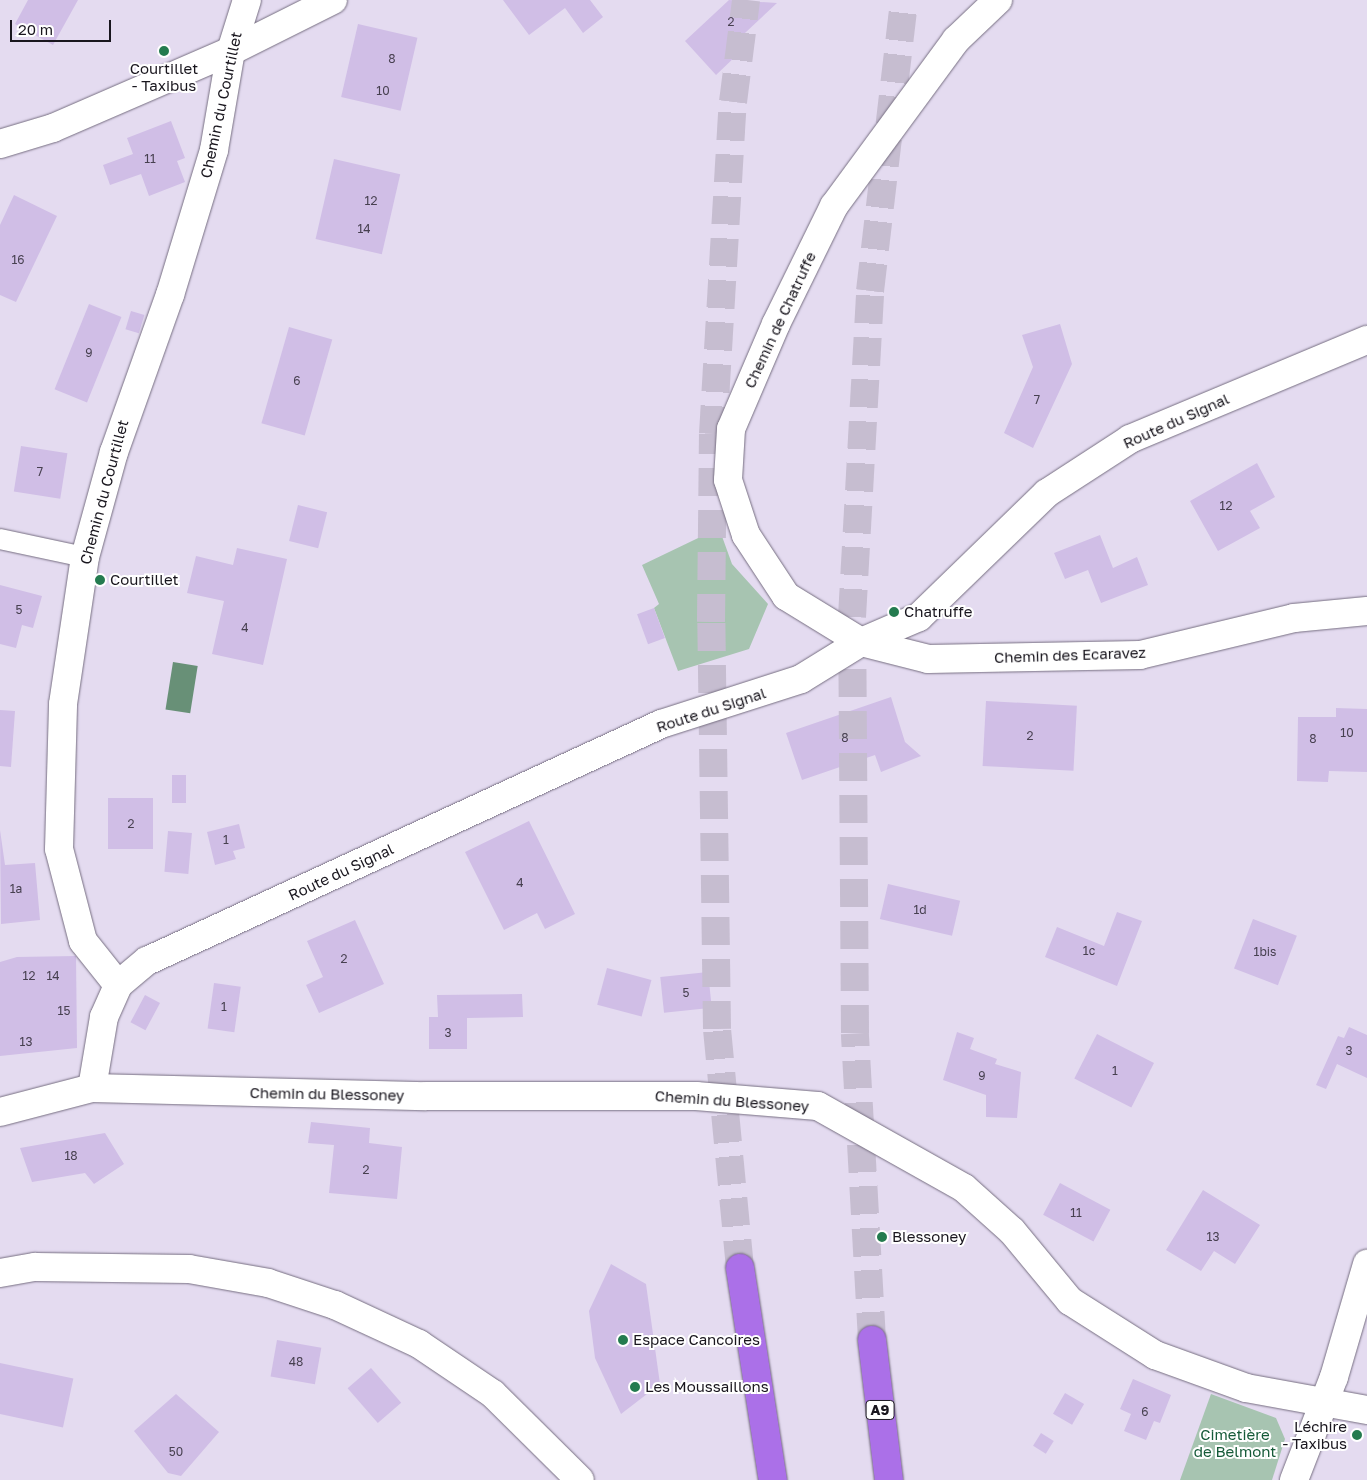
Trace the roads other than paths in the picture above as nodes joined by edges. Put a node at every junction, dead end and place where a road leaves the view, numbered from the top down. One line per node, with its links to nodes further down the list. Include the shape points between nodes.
1 (247, 0): 4 (street, Chemin du Courtillet)
2 (333, 0): 4 (street)
3 (998, 0): 10 (street, Chemin de Chatruffe, via 956,40 834,206 731,429 728,480 746,535 786,596)
4 (231, 51): 5 (street, via 53,128); 8 (street, Chemin du Courtillet, via 214,150 170,295 119,434)
5 (0, 144)
6 (1367, 340): 10 (street, Route du Signal, via 1130,439 1048,493 919,617)
7 (0, 539): 8 (lane)
8 (85, 557): 11 (street, Chemin du Courtillet, via 62,704 59,849 83,941)
9 (1367, 611): 10 (street, Chemin des Ecaravez, via 1294,618 1140,655 928,658)
10 (861, 642): 11 (street, Route du Signal, via 801,679 661,724 201,936 147,962)
11 (118, 985): 12 (street, Route du Signal, via 104,1018)
12 (92, 1088): 13 (street, Chemin du Blessoney); 18 (street, Chemin du Blessoney, via 426,1096 696,1096 818,1106 964,1188 1012,1231 1070,1301 1155,1355 1246,1388)
13 (0, 1112)
14 (1367, 1264): 18 (street, via 1334,1377)
15 (740, 1268): 21 (highway)
16 (0, 1273): 20 (street, via 35,1267 189,1268 268,1283 335,1305 419,1344 493,1394)
17 (872, 1340): 22 (highway, A9)
18 (1322, 1401): 19 (street, Chemin du Blessoney); 23 (street)
19 (1367, 1410)
20 (580, 1480)
21 (773, 1480)
22 (889, 1480)
23 (1294, 1480)

